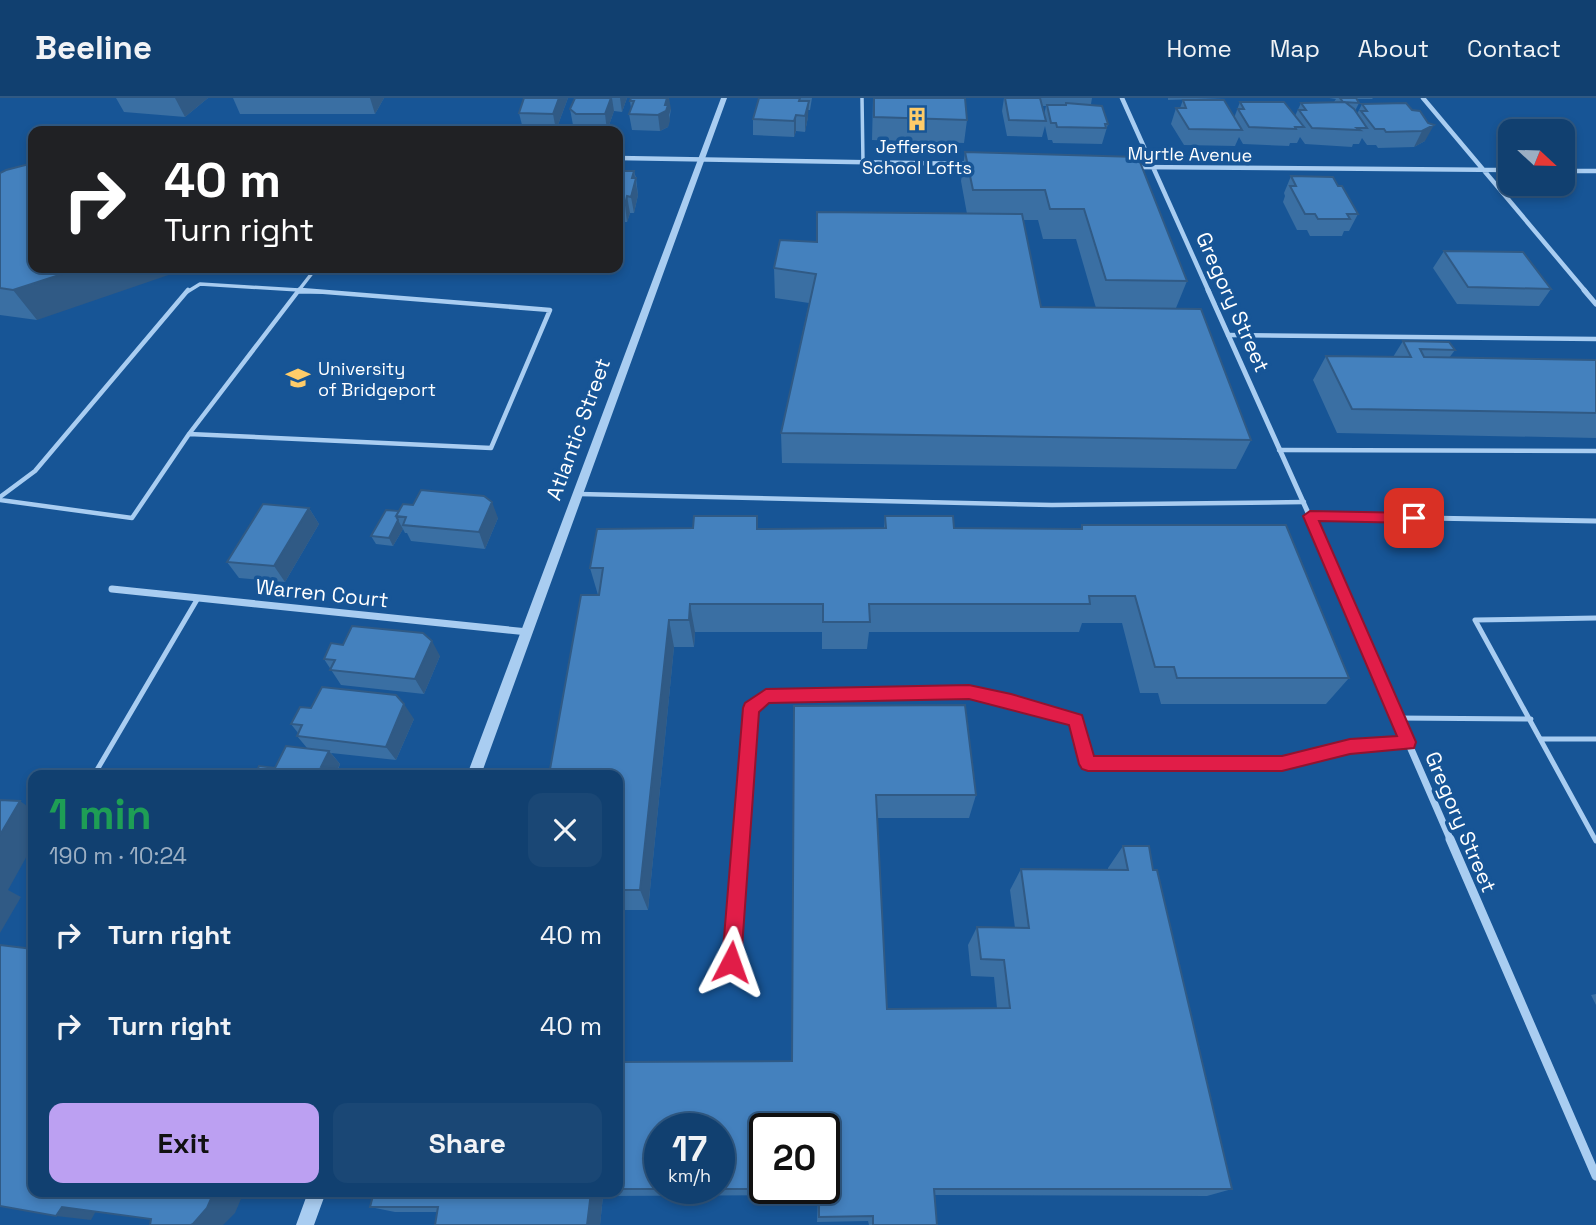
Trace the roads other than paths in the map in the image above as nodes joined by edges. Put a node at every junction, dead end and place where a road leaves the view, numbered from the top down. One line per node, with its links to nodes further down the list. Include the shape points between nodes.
1 (724, 98): 6 (street, Atlantic Street)
2 (862, 98): 7 (lane)
3 (1122, 98): 10 (street, Gregory Street)
4 (1423, 98): 11 (street)
5 (623, 158): 6 (street)
6 (701, 159): 7 (street); 23 (street, Atlantic Street)
7 (863, 162): 8 (street)
8 (973, 164)
9 (1126, 167): 10 (street, Myrtle Avenue)
10 (1154, 167): 11 (street, Myrtle Avenue); 18 (street, Gregory Street)
11 (1484, 170): 12 (street, Myrtle Avenue); 17 (street)
12 (1498, 170)
13 (1575, 171): 14 (street)
14 (1596, 172)
15 (312, 273): 16 (lane)
16 (299, 290): 20 (lane); 20 (lane, via 550,310 491,448); 24 (lane, via 200,284 189,289 34,471)
17 (1596, 304)
18 (1228, 335): 19 (lane); 21 (street, Gregory Street)
19 (1596, 339)
20 (189, 434): 24 (lane, via 132,519)
21 (1279, 450): 22 (lane); 25 (street, Gregory Street)
22 (1596, 451)
23 (578, 494): 25 (lane, via 1052,505); 31 (street, Atlantic Street)
24 (0, 499)
25 (1304, 502): 26 (street, Gregory Street)
26 (1310, 516): 27 (street); 32 (street, Gregory Street)
27 (1596, 521)
28 (112, 589): 29 (street, Warren Court)
29 (198, 598): 31 (street, Warren Court); 37 (lane)
30 (1596, 618): 33 (lane, via 1475,620)
31 (528, 632): 38 (street, Atlantic Street)
32 (1397, 718): 33 (lane); 36 (street, Gregory Street)
33 (1531, 719): 34 (lane)
34 (1542, 739): 35 (lane); 39 (lane)
35 (1596, 739)
36 (1408, 742): 40 (lane, via 1350,746 1282,763 1088,764 1076,720 969,692 766,696 751,708); 41 (street, Gregory Street)
37 (97, 770)
38 (476, 770)
39 (1596, 841)
40 (731, 962)
41 (1596, 1176)
42 (315, 1197): 43 (street)
43 (305, 1225)

